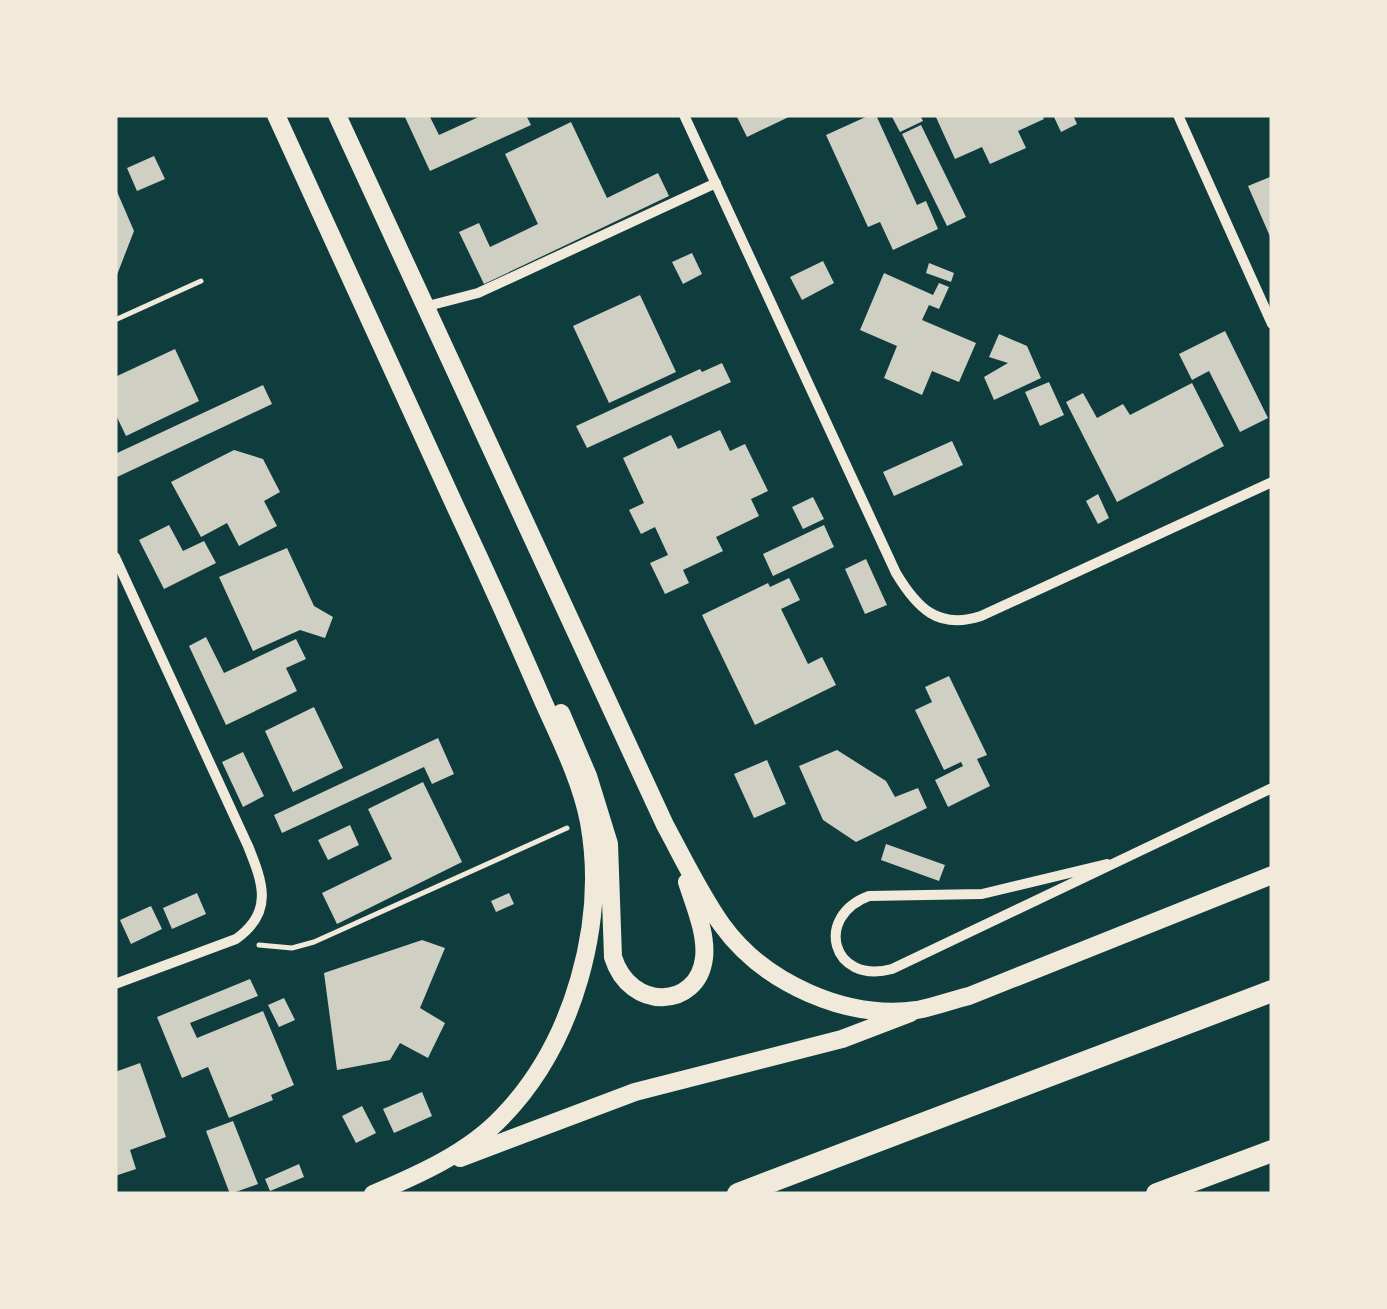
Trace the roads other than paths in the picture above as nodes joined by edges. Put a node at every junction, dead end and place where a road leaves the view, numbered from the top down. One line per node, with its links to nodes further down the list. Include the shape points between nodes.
1 (276, 115): 10 (main road)
2 (337, 115): 6 (main road)
3 (684, 115): 5 (street)
4 (1178, 115): 7 (street)
5 (716, 184): 6 (street, via 478,293); 8 (street, via 896,573 909,595 938,618 980,616)
6 (424, 306): 12 (main road)
7 (1272, 324)
8 (1272, 482)
9 (115, 558): 15 (street, via 248,846 264,895 260,913 236,940)
10 (524, 656): 12 (main road, via 574,741 600,811 609,844 618,974 628,987 659,998 690,986 704,957 694,902); 19 (main road, via 588,819 590,933 553,1044 529,1084 500,1120)
11 (1272, 788): 13 (street)
12 (665, 826): 17 (main road, via 723,927 775,974 839,1003)
13 (1107, 864): 13 (street, via 982,894 869,896 843,913 836,942 856,970 892,969)
14 (1272, 875): 17 (main road, via 969,996)
15 (115, 984)
16 (1272, 991): 21 (highway)
17 (918, 1010): 19 (main road, via 842,1039 635,1092)
18 (1272, 1150): 22 (highway)
19 (418, 1175): 20 (main road)
20 (373, 1194)
21 (738, 1194)
22 (1157, 1194)

